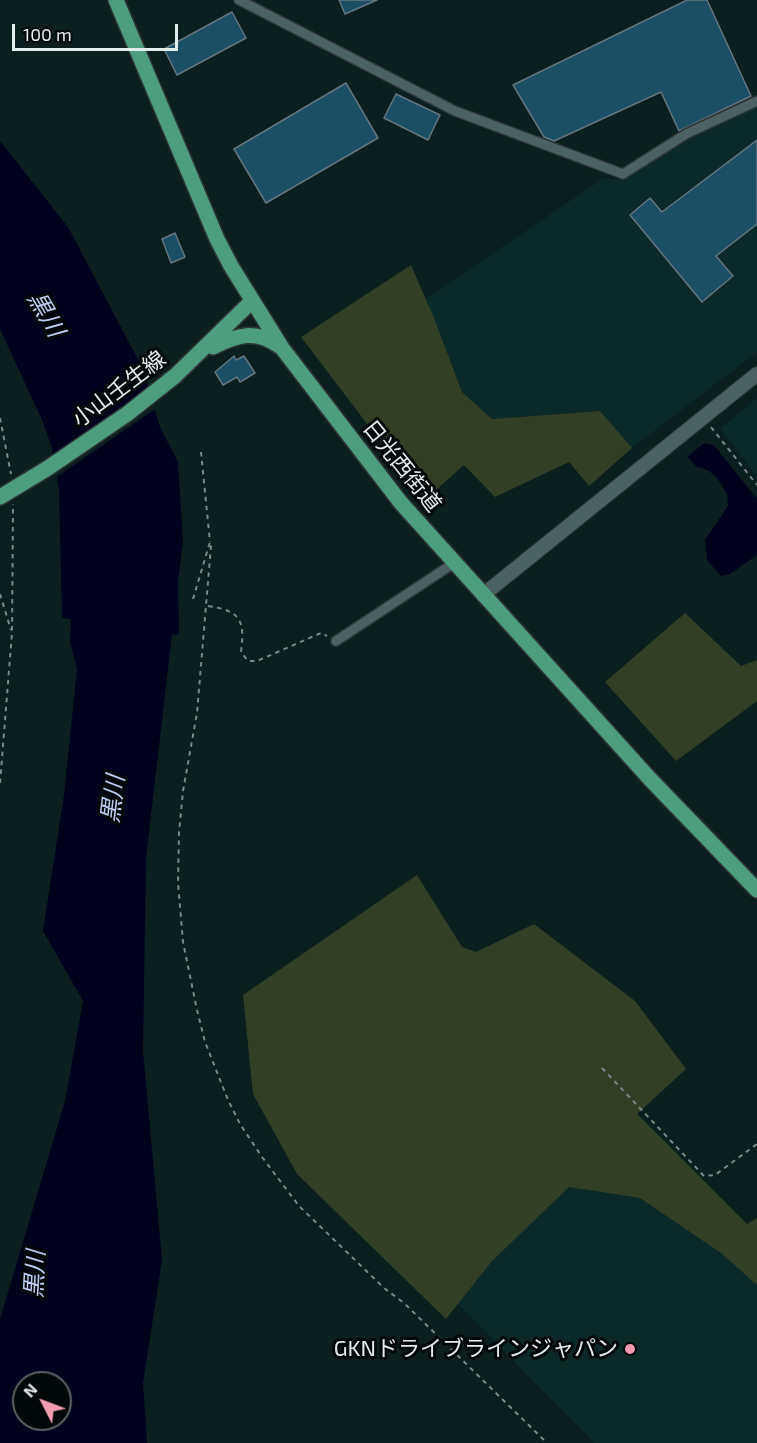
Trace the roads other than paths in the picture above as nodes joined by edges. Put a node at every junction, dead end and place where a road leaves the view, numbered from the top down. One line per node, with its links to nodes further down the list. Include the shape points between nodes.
1 (116, 0): 4 (main road, 日光西街道, via 218,239)
2 (239, 0): 3 (street, via 455,111 623,174 687,134)
3 (757, 101)
4 (252, 301): 5 (main road, 日光西街道); 6 (main road, 小山壬生線)
5 (282, 348): 6 (main road, via 263,337 239,335); 9 (main road, 日光西街道, via 386,484)
6 (201, 353): 8 (main road, 小山壬生線, via 100,433)
7 (757, 374): 10 (street)
8 (10, 492)
9 (454, 563): 10 (main road, 日光西街道); 11 (street)
10 (483, 595): 12 (main road, 日光西街道)
11 (336, 641)
12 (757, 890)

